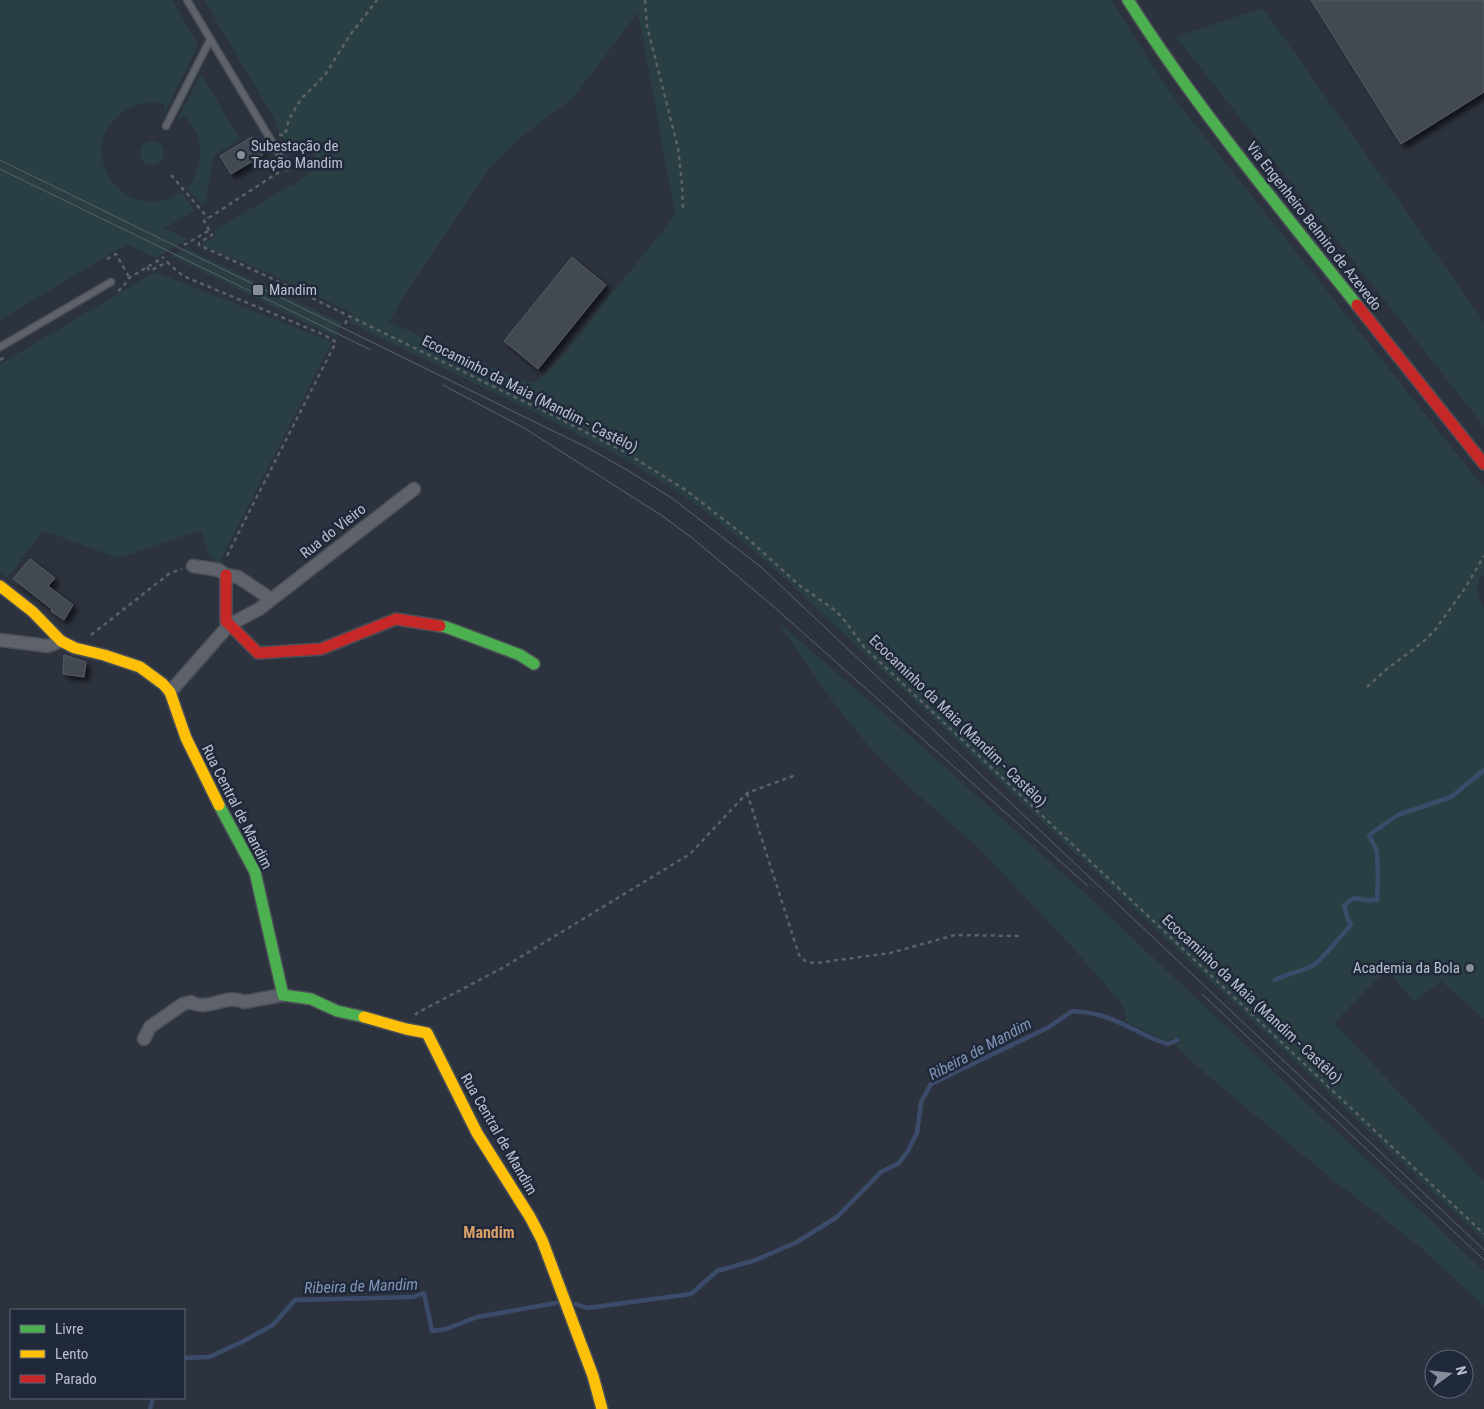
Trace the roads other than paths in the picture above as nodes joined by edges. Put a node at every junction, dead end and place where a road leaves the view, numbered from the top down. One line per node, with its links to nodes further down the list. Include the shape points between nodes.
1 (187, 0): 3 (lane)
2 (1128, 0): 8 (street, Via Engenheiro Belmiro de Azevedo, via 1193,96)
3 (210, 40): 4 (lane); 5 (lane)
4 (166, 126)
5 (287, 167)
6 (111, 282): 7 (lane)
7 (0, 347)
8 (1484, 464)
9 (414, 489): 13 (street, Rua do Vieiro)
10 (193, 566): 11 (street, via 219,570)
11 (226, 575): 13 (street, via 238,577); 14 (street, via 226,621)
12 (0, 586): 16 (street, Rua Central de Mandim, via 33,612)
13 (271, 599): 14 (street, Rua do Vieiro)
14 (229, 625): 17 (street, via 258,653 321,648 396,619 446,627 520,655); 18 (street)
15 (0, 640): 16 (street, via 48,646)
16 (61, 641): 18 (street, Rua Central de Mandim, via 140,667)
17 (534, 664)
18 (170, 692): 19 (street, Rua Central de Mandim, via 186,738 256,872)
19 (283, 994): 20 (street, via 244,1002 238,999 182,1004 150,1027); 21 (street, Rua Central de Mandim, via 311,998 337,1011 427,1033 477,1133 542,1240 593,1376)
20 (144, 1039)
21 (602, 1409)

